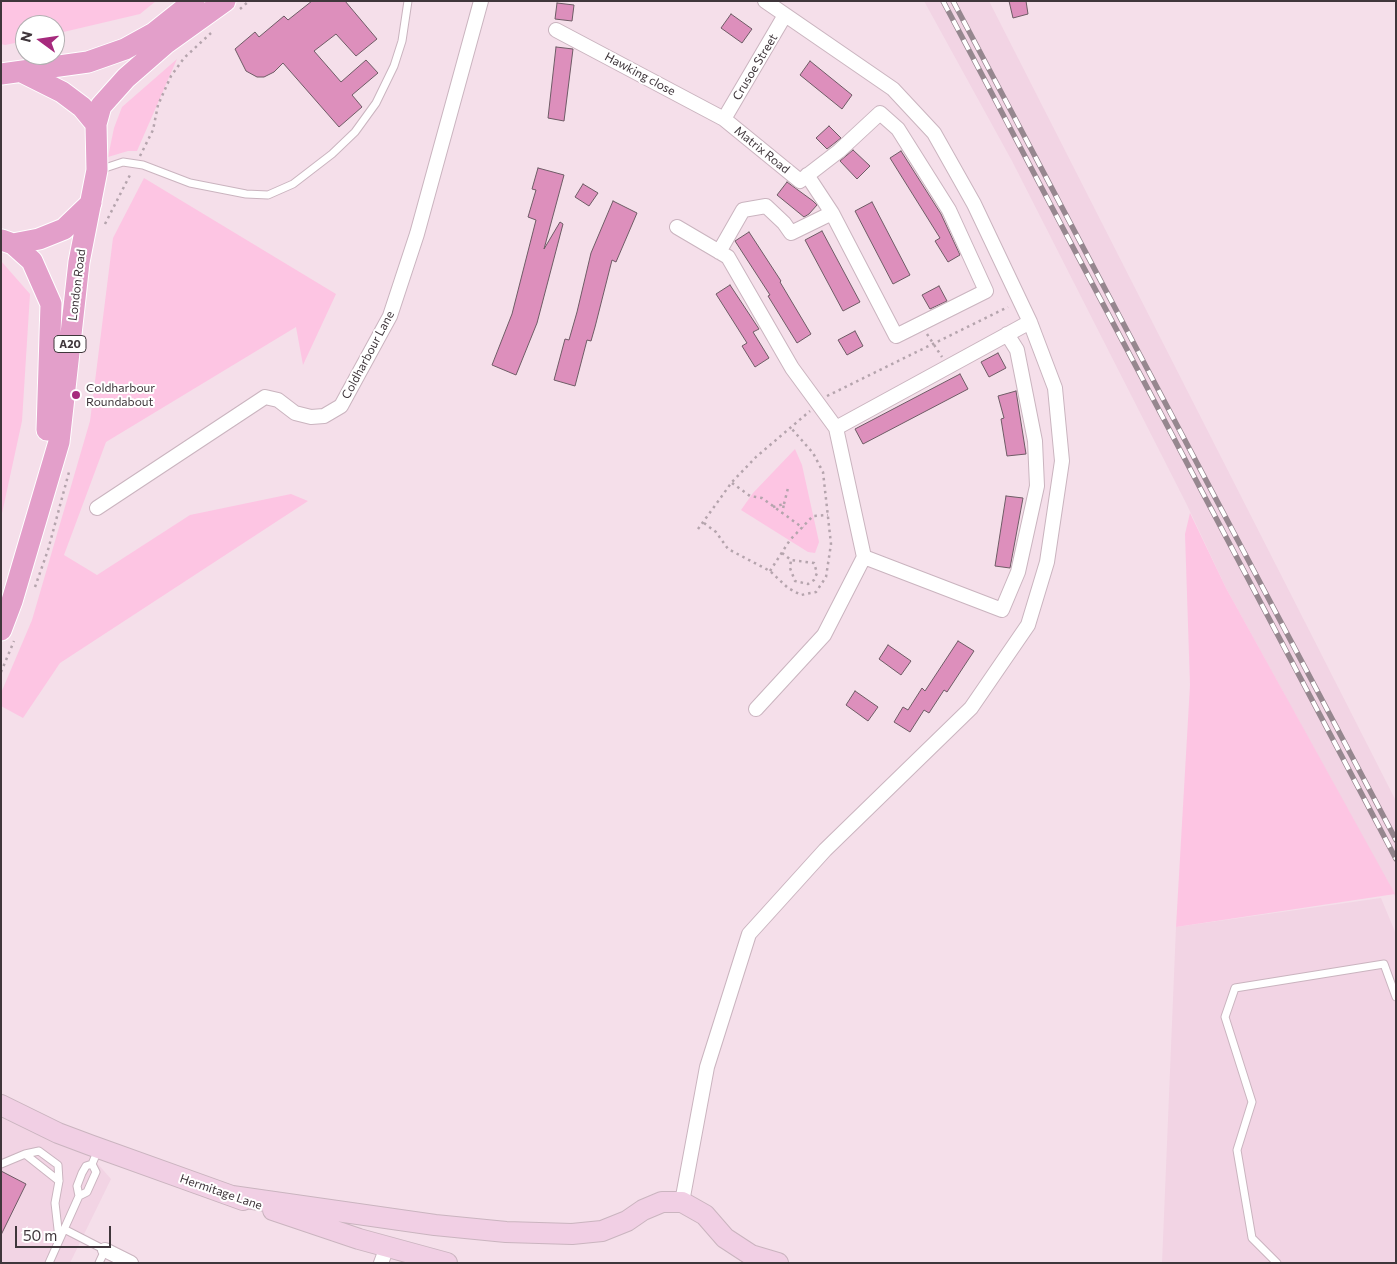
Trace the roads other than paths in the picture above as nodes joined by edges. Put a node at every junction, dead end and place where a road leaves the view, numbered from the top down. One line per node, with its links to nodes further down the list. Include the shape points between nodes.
1 (194, 1): 8 (main road, via 154,33 125,49 88,62)
2 (408, 1): 12 (lane, via 402,41 376,103 338,149 293,184 268,195 246,194 190,183 137,164 123,162)
3 (480, 1): 23 (street, Coldharbour Lane, via 417,234 390,316 341,406 324,416 311,417 295,413 278,400 266,397)
4 (768, 3): 6 (street)
5 (230, 7): 11 (main road, via 165,44 126,78 100,106)
6 (785, 15): 10 (street, Crusoe Street); 19 (street, via 893,89 934,133 974,204)
7 (556, 30): 10 (street, Hawking close)
8 (22, 72): 9 (main road); 11 (main road, via 62,92 82,107)
9 (1, 74)
10 (724, 118): 13 (street, Matrix Road)
11 (96, 124): 12 (main road)
12 (97, 170): 14 (main road)
13 (804, 178): 15 (street, Matrix Road); 15 (street, Matrix Road, via 839,152 880,113 898,129 949,210 986,291 896,336)
14 (92, 203): 17 (main road, via 64,229 39,239); 22 (main road, London Road / A20, via 79,262 59,442)
15 (832, 213): 18 (street, via 791,233 766,206 743,210)
16 (677, 228): 18 (street)
17 (7, 242): 22 (main road, London Road / A20, via 32,261 51,304)
18 (720, 252): 21 (street, via 728,257 792,368)
19 (1030, 322): 20 (street); 35 (street, via 1055,388 1062,461 1047,562 1028,625 971,708 825,850 750,934 707,1067)
20 (1007, 334): 21 (street); 24 (street, via 1017,350 1033,432 1037,486 1018,572 1002,610)
21 (836, 428): 24 (street)
22 (46, 485): 25 (main road, London Road / A20, via 12,601)
23 (97, 508)
24 (864, 557): 26 (street, via 824,635)
25 (8, 635)
26 (756, 709)
27 (1396, 997): 44 (lane, via 1384,964 1235,988 1225,1017 1252,1102 1237,1150 1252,1238)
28 (1, 1105): 30 (main road, Hermitage Lane, via 58,1133)
29 (25, 1154): 31 (lane); 32 (lane); 32 (lane, via 39,1151 58,1164)
30 (95, 1156): 33 (lane, via 86,1166 77,1186); 33 (lane, via 96,1172 87,1192); 34 (main road, Hermitage Lane)
31 (1, 1164)
32 (60, 1182): 37 (lane, via 55,1203)
33 (79, 1196): 36 (lane)
34 (232, 1196): 35 (main road, via 435,1225 572,1234 602,1230 662,1202); 38 (main road, Hermitage Lane)
35 (682, 1202): 43 (main road, via 705,1215 725,1238 751,1254)
36 (64, 1229): 37 (lane); 39 (lane)
37 (59, 1239): 40 (lane)
38 (384, 1255): 42 (main road, Hermitage Lane)
39 (102, 1256): 41 (street)
40 (49, 1263)
41 (131, 1263)
42 (447, 1263)
43 (778, 1263)
44 (1277, 1263)

